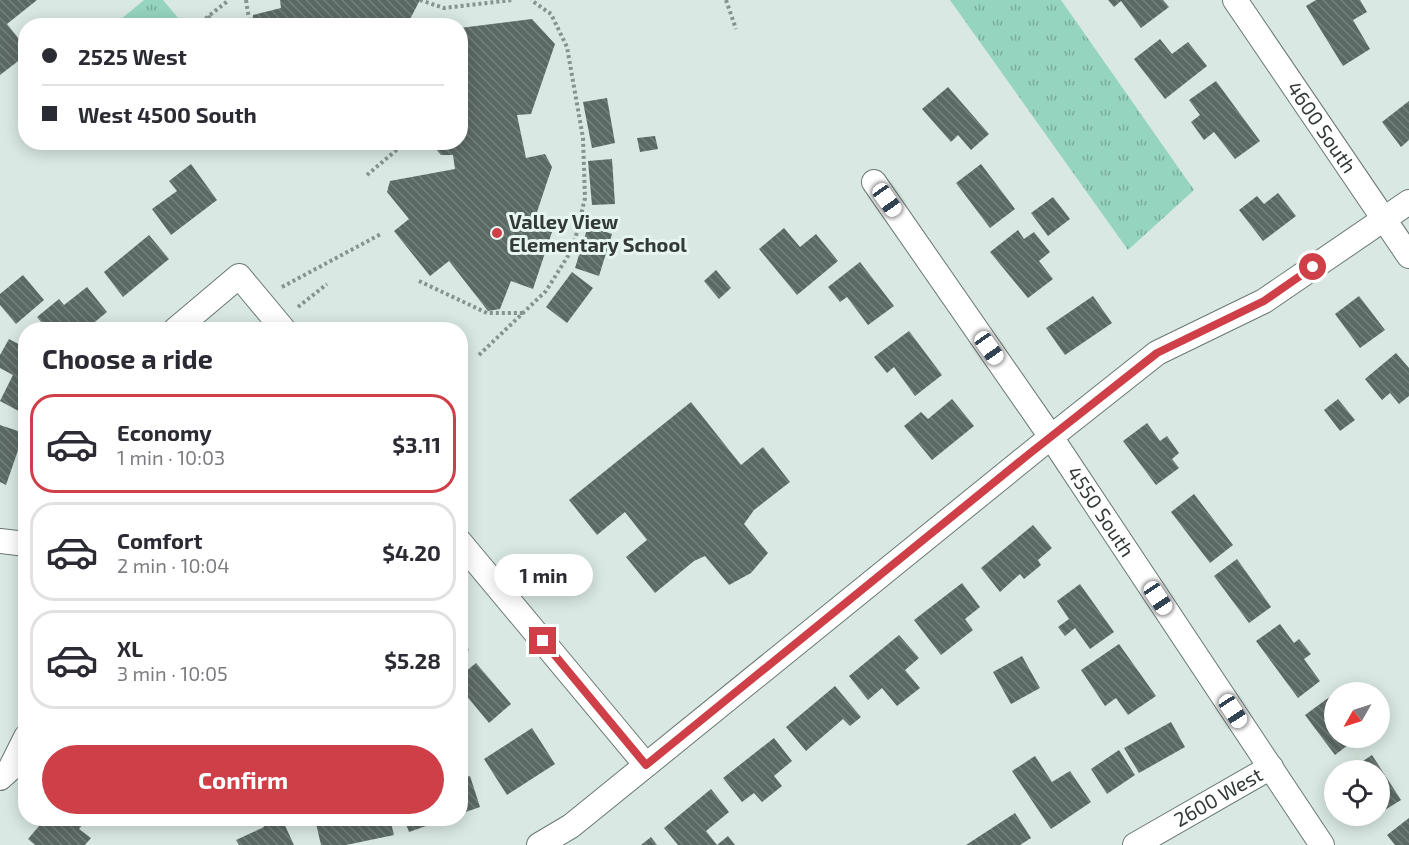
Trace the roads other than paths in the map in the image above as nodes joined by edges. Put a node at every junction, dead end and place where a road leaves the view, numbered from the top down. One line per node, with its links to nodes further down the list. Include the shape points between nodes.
1 (1235, 0): 4 (street, 4600 South)
2 (874, 182): 8 (street, 4550 South)
3 (1409, 202): 4 (street)
4 (1384, 218): 5 (street, 4600 South); 8 (street, via 1264,301 1157,353)
5 (1409, 256)
6 (184, 322): 7 (street, via 239,276)
7 (277, 322)
8 (1051, 437): 13 (street); 14 (street, 4550 South)
9 (0, 541): 10 (street)
10 (18, 543)
11 (468, 552): 13 (street)
12 (18, 753): 15 (street)
13 (646, 765): 16 (street, via 571,826)
14 (1270, 767): 17 (street, 2600 West); 18 (street, 4550 South)
15 (0, 778)
16 (539, 845)
17 (1135, 845)
18 (1322, 845)

